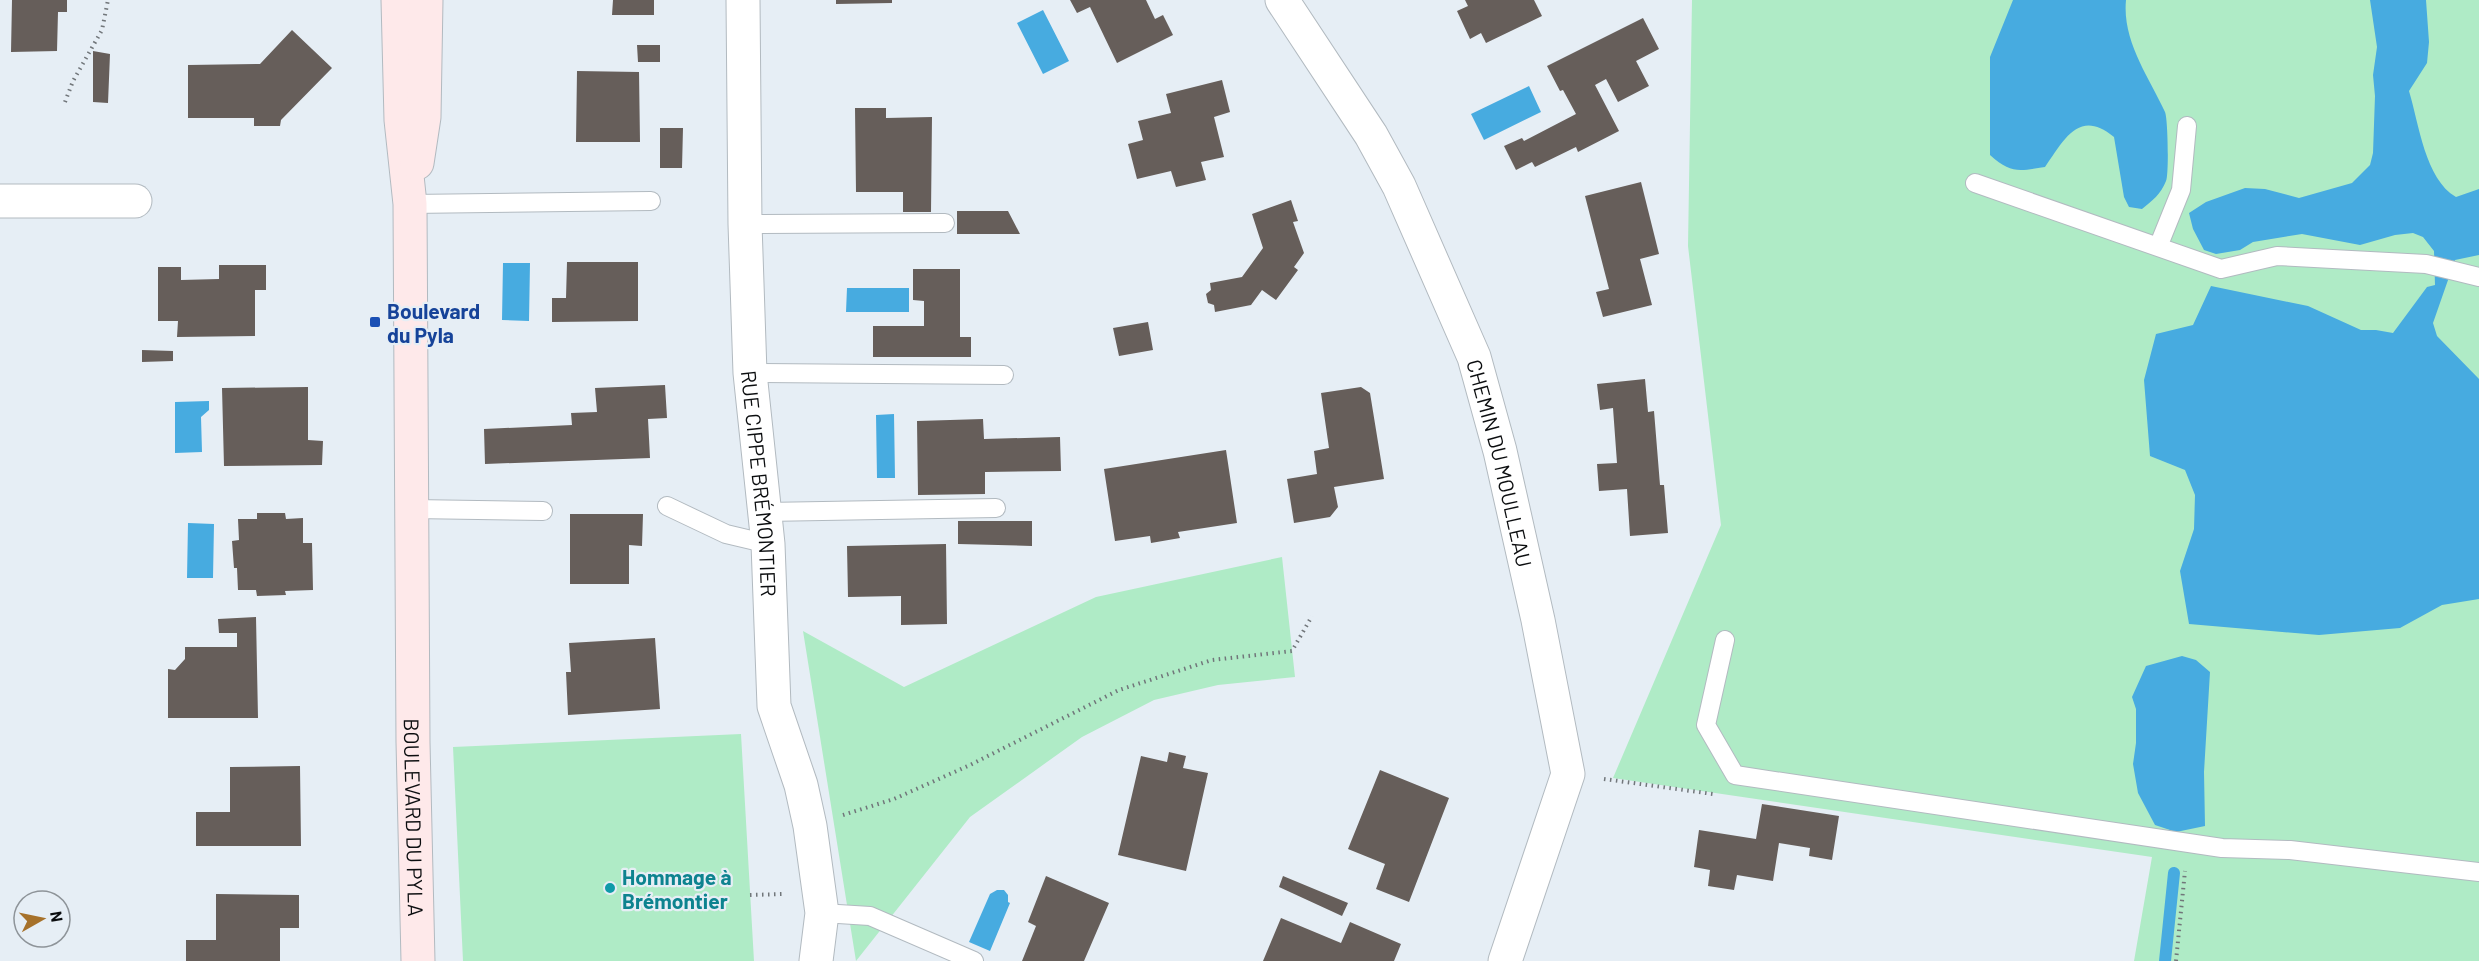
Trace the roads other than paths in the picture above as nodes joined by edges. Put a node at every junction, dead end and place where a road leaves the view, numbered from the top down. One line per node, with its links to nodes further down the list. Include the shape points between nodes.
1 (398, 0): 10 (main road, BOULEVARD DU PYLA, via 400,120)
2 (426, 0): 10 (main road, BOULEVARD DU PYLA, via 424,117)
3 (743, 0): 12 (street, RUE CIPPE BRÉMONTIER)
4 (1282, 0): 28 (street, CHEMIN DU MOULLEAU, via 1371,135 1399,186 1474,357 1500,451 1568,774)
5 (2187, 126): 13 (lane, via 2181,190)
6 (1975, 183): 13 (lane)
7 (0, 201): 8 (street)
8 (135, 201)
9 (651, 201): 10 (lane)
10 (410, 204): 19 (main road, BOULEVARD DU PYLA)
11 (945, 223): 12 (lane)
12 (745, 224): 15 (street, RUE CIPPE BRÉMONTIER)
13 (2158, 247): 14 (lane, via 2222,269 2277,256 2426,264)
14 (2479, 276)
15 (750, 373): 16 (lane); 21 (street, RUE CIPPE BRÉMONTIER)
16 (1004, 375)
17 (667, 506): 21 (lane, via 726,534)
18 (996, 508): 21 (lane)
19 (413, 509): 20 (lane); 25 (main road, BOULEVARD DU PYLA)
20 (543, 512)
21 (766, 528): 24 (street, RUE CIPPE BRÉMONTIER, via 774,706 801,785)
22 (1725, 640): 23 (lane, via 1706,725 1735,776 2222,848 2290,850)
23 (2479, 872)
24 (822, 913): 26 (street, RUE CIPPE BRÉMONTIER); 27 (lane, via 870,916)
25 (418, 961)
26 (816, 961)
27 (974, 961)
28 (1505, 961)

